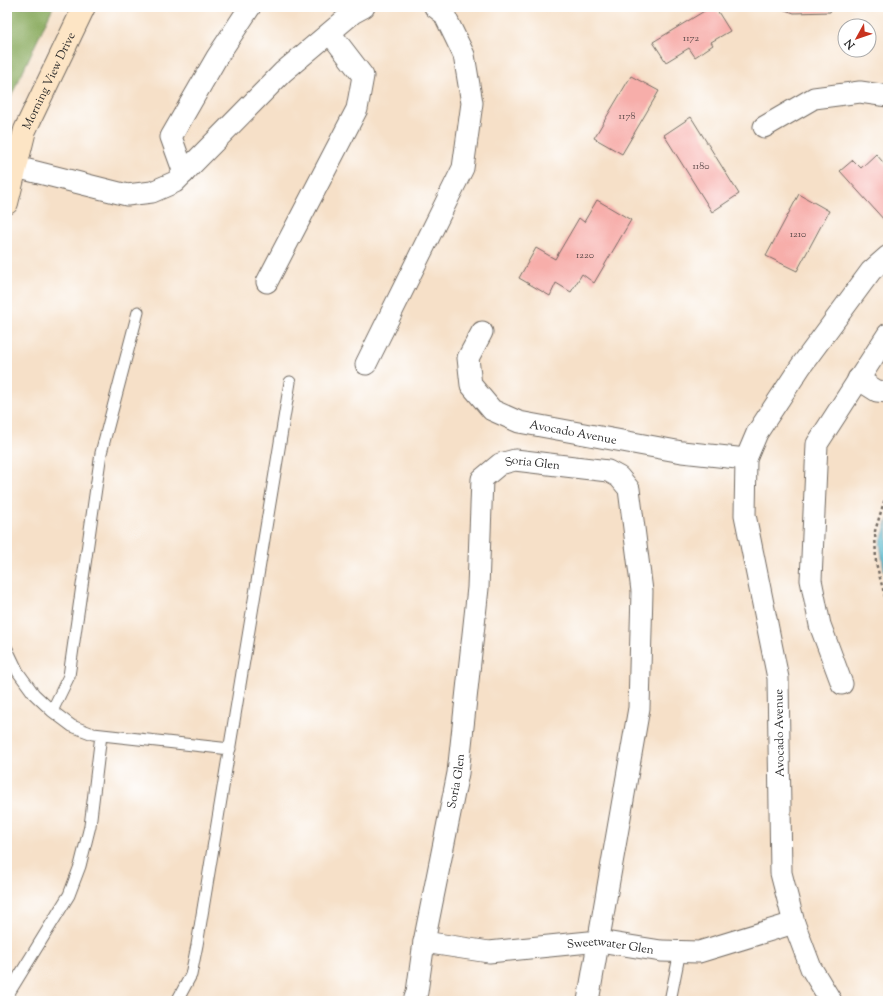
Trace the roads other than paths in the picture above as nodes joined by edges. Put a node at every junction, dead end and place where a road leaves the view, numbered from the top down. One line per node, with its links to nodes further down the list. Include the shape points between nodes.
1 (84, 7): 8 (street, Morning View Drive, via 25,130)
2 (250, 7): 9 (street, via 170,137)
3 (364, 7): 5 (street)
4 (435, 7): 16 (street, via 444,14 464,55 472,103 463,168)
5 (330, 33): 9 (street, via 283,72); 12 (street, via 363,76 357,109)
6 (888, 96): 7 (street, via 860,92 814,98)
7 (764, 126)
8 (16, 167): 9 (street, via 127,195 152,192 175,182); 10 (street, Morning View Drive)
9 (184, 173)
10 (7, 203)
11 (888, 256): 20 (street, Avocado Avenue, via 871,271 801,366 757,433)
12 (267, 282)
13 (138, 312): 23 (lane, via 101,453 69,676)
14 (482, 332): 20 (street, Avocado Avenue, via 468,358 470,385 492,410 519,422 682,452)
15 (888, 334): 17 (street)
16 (366, 364)
17 (858, 379): 19 (street, via 877,391); 22 (street, via 817,444 811,580 820,625)
18 (290, 382): 25 (lane)
19 (888, 392)
20 (746, 459): 26 (street, Avocado Avenue, via 744,515 778,678 781,873)
21 (7, 650): 23 (lane, via 18,672 34,694)
22 (842, 684)
23 (52, 711): 24 (lane, via 72,726)
24 (101, 735): 25 (lane); 30 (lane, via 90,826 80,866 69,895)
25 (230, 750): 31 (lane, via 191,974)
26 (794, 924): 29 (street, Sweetwater Glen, via 699,952); 35 (street, Avocado Avenue, via 811,968)
27 (599, 941): 28 (street, Sweetwater Glen, via 490,952); 28 (street, Soria Glen, via 639,708 642,590 629,489 619,477 608,472 515,460 500,464 482,479 478,588 458,773); 29 (street, Sweetwater Glen, via 661,951); 33 (street, Soria Glen)
28 (424, 942): 32 (street, Soria Glen)
29 (680, 951): 34 (lane)
30 (7, 996)
31 (177, 1001)
32 (414, 1001)
33 (588, 1001)
34 (670, 1001)
35 (831, 1001)

